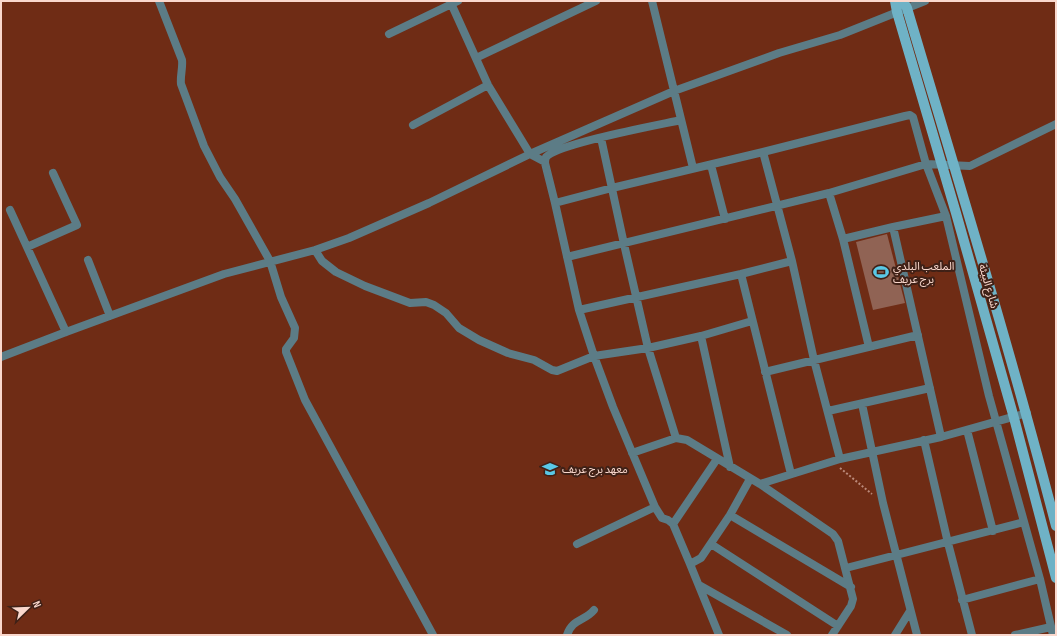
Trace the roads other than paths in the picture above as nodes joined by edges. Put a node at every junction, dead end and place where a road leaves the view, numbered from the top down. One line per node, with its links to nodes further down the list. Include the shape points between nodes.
1 (159, 1): 40 (street, via 182,60 181,84 204,146)
2 (596, 1): 10 (street)
3 (652, 1): 12 (street)
4 (895, 1): 8 (main road, شارع البيئة)
5 (925, 1): 7 (street)
6 (453, 2): 9 (street); 10 (street)
7 (905, 5): 8 (street); 23 (main road, شارع البيئة)
8 (897, 12): 12 (street, via 840,35 779,53); 22 (main road, شارع البيئة)
9 (389, 34)
10 (476, 58): 11 (street)
11 (488, 85): 15 (street); 18 (street)
12 (674, 91): 13 (street); 18 (street)
13 (681, 120): 16 (street); 24 (street)
14 (1056, 124): 23 (street, via 970,166)
15 (413, 125)
16 (602, 138): 19 (street, via 559,150 546,157); 26 (street)
17 (763, 152): 20 (street, via 910,115 913,117); 21 (street); 29 (street)
18 (530, 154): 19 (street); 37 (street, via 429,203)
19 (545, 162): 28 (street)
20 (926, 164): 22 (street); 27 (street); 31 (street)
21 (711, 165): 24 (street); 32 (street)
22 (942, 165): 23 (street); 60 (main road, شارع البيئة)
23 (954, 166): 59 (main road, شارع البيئة)
24 (693, 168): 26 (street)
25 (53, 173): 36 (street, via 77,225)
26 (612, 188): 28 (street); 35 (street)
27 (829, 193): 29 (street); 34 (street)
28 (555, 203): 38 (street)
29 (777, 206): 32 (street); 41 (street)
30 (10, 210): 36 (street)
31 (946, 216): 33 (street); 61 (street)
32 (725, 218): 35 (street)
33 (893, 227): 34 (street); 48 (street)
34 (843, 239): 50 (street)
35 (624, 244): 38 (street); 43 (street)
36 (27, 247): 47 (street)
37 (315, 250): 40 (street); 52 (street, via 322,261 336,272 410,304 426,302 434,305 465,332 508,353 534,360 552,370 556,371)
38 (568, 257): 44 (street)
39 (88, 260): 45 (street)
40 (270, 261): 45 (street, via 224,274); 95 (street, via 281,297 295,328 294,338 286,352 305,400)
41 (792, 261): 42 (street); 54 (street)
42 (741, 274): 43 (street); 46 (street)
43 (636, 298): 44 (street); 51 (street)
44 (579, 310): 52 (street)
45 (110, 316): 47 (street)
46 (752, 321): 49 (street); 55 (street)
47 (66, 332): 53 (street)
48 (918, 335): 50 (street); 56 (street)
49 (701, 336): 51 (street); 70 (street)
50 (869, 347): 54 (street)
51 (648, 348): 52 (street); 64 (street)
52 (594, 356): 67 (street)
53 (1, 357)
54 (814, 360): 55 (street); 58 (street)
55 (765, 372): 71 (street)
56 (930, 388): 57 (street); 63 (street)
57 (862, 404): 58 (street); 66 (street)
58 (828, 411): 69 (street)
59 (1027, 413): 60 (street); 78 (main road, شارع البيئة)
60 (1014, 418): 61 (street); 86 (main road, شارع البيئة)
61 (997, 422): 62 (street); 76 (street)
62 (967, 430): 63 (street); 79 (street)
63 (941, 437): 65 (street)
64 (676, 438): 67 (street); 68 (street, via 692,443)
65 (924, 440): 66 (street); 80 (street)
66 (873, 452): 69 (street); 83 (street)
67 (632, 453): 74 (street)
68 (717, 459): 70 (street); 77 (street)
69 (840, 459): 71 (street)
70 (730, 467): 72 (street)
71 (790, 474): 73 (street)
72 (750, 479): 73 (street); 75 (street)
73 (760, 484): 85 (street, via 833,534 838,541)
74 (654, 507): 77 (street, via 662,518); 81 (street)
75 (730, 515): 82 (street); 89 (street)
76 (1024, 522): 79 (street); 87 (street)
77 (673, 524): 84 (street)
78 (1056, 526)
79 (993, 531): 80 (street)
80 (948, 543): 83 (street); 90 (street)
81 (577, 544)
82 (711, 544): 84 (street, via 701,558); 93 (street)
83 (897, 555): 85 (street); 92 (street)
84 (690, 564): 88 (street)
85 (846, 568): 89 (street)
86 (1056, 578)
87 (1040, 579): 90 (street); 94 (street)
88 (699, 586): 97 (street); 98 (street)
89 (851, 588): 93 (street, via 853,601)
90 (962, 600): 102 (street)
91 (594, 610): 96 (street, via 573,624)
92 (910, 611): 100 (street); 101 (street)
93 (838, 626): 99 (street)
94 (1052, 631): 103 (street)
95 (433, 635)
96 (567, 635)
97 (719, 635)
98 (787, 635)
99 (832, 635)
100 (896, 635)
101 (917, 635)
102 (972, 635)
103 (1015, 635)

